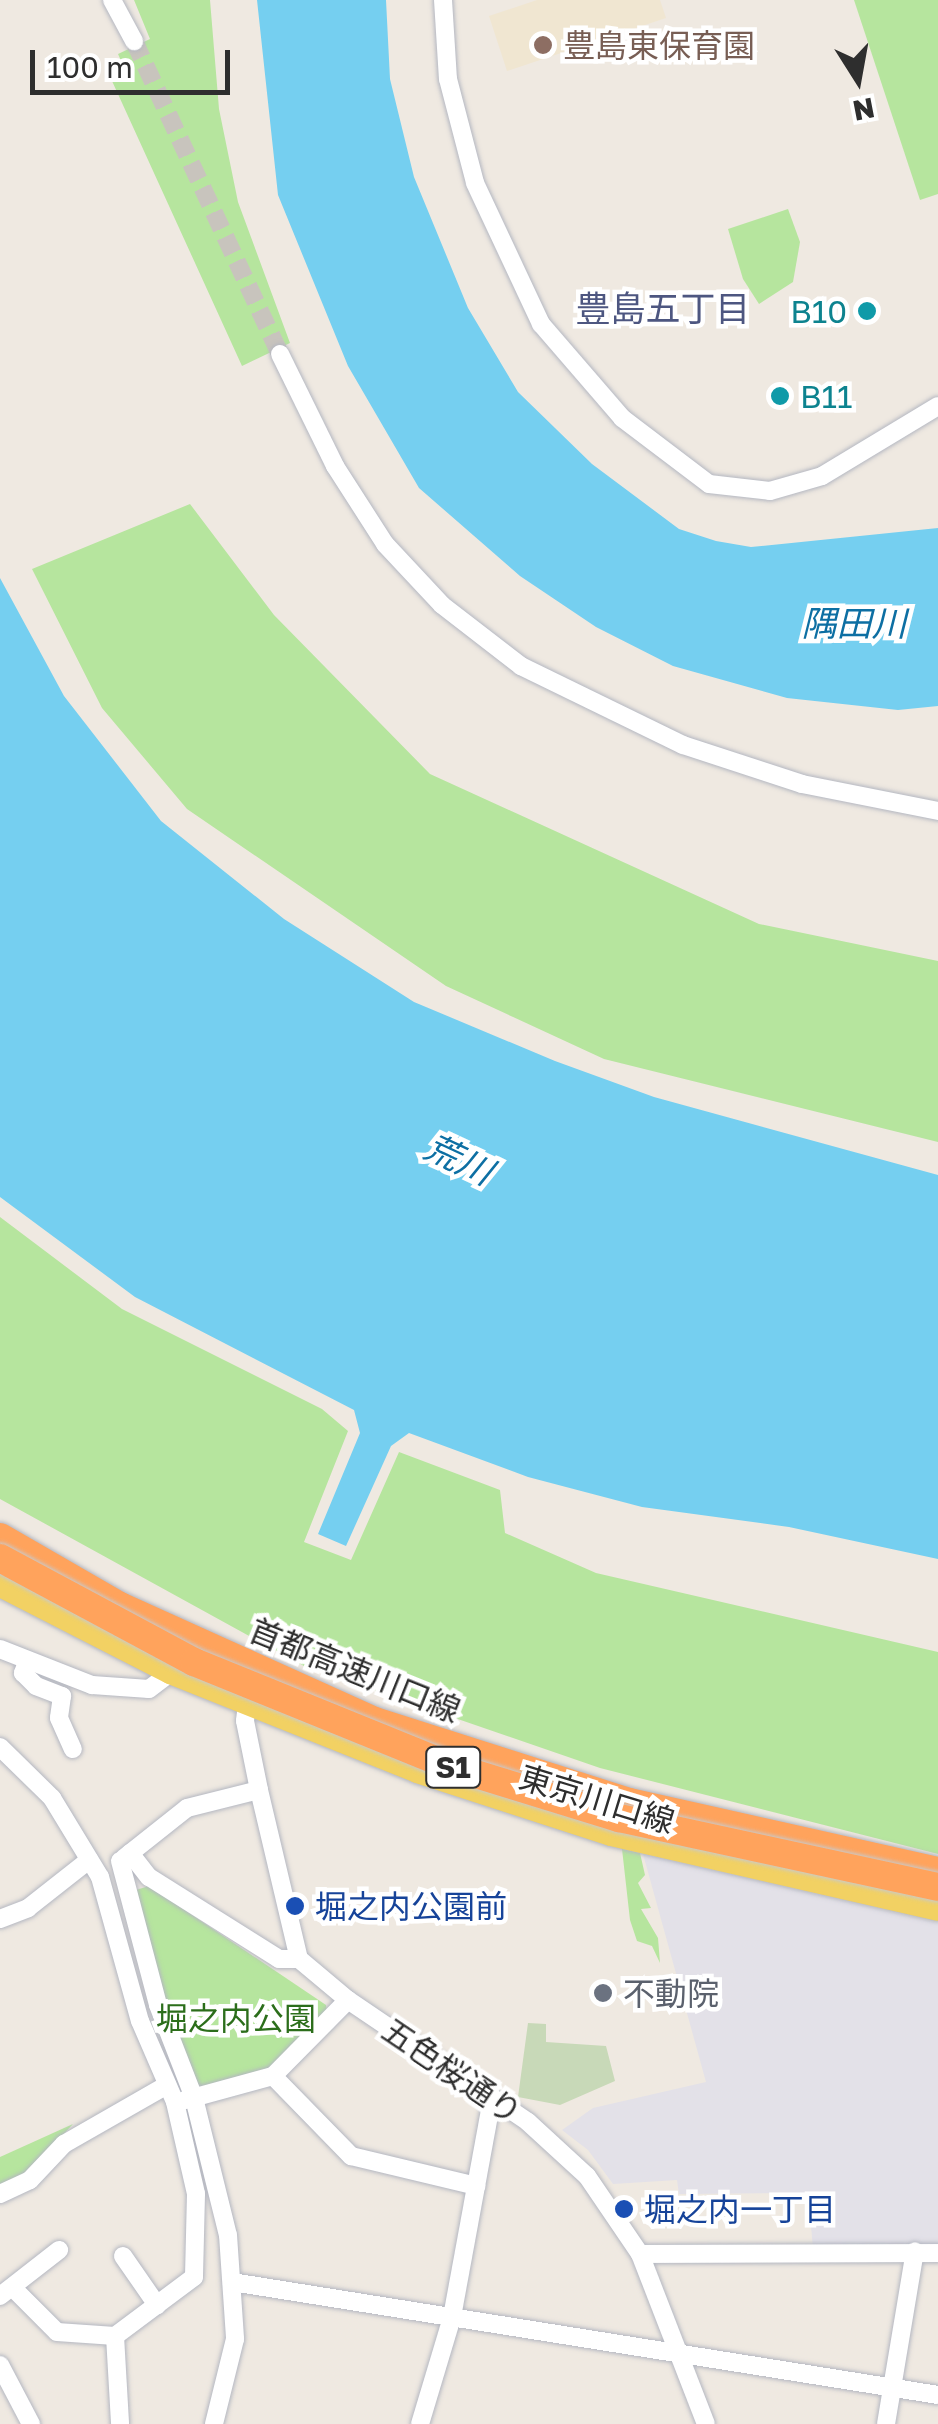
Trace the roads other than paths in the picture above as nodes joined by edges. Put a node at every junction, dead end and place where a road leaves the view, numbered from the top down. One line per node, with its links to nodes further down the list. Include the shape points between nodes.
1 (112, 0): 3 (street)
2 (443, 0): 5 (street, via 448,79 475,183 541,324 622,418 709,484 770,490 822,476)
3 (134, 41)
4 (280, 354): 6 (street, via 335,466 385,544 442,605 521,666 683,745 802,784)
5 (938, 406)
6 (938, 811)
7 (0, 1537): 21 (highway, 首都高速川口線 / S1, via 120,1606 376,1721 629,1802)
8 (0, 1547): 14 (main road, 東京川口線)
9 (0, 1558): 23 (highway, 首都高速川口線 / S1, bridge, via 194,1662 453,1767 619,1818)
10 (0, 1586): 13 (main road, 東京川口線)
11 (0, 1649): 12 (street)
12 (27, 1662): 13 (street, via 92,1685 133,1690 160,1685); 17 (street, via 23,1674 62,1696 60,1718)
13 (170, 1674): 15 (main road, 東京川口線)
14 (254, 1676): 15 (street); 21 (main road, 東京川口線, via 334,1712 634,1814)
15 (245, 1706): 18 (street); 24 (main road, 東京川口線, via 417,1772 611,1835)
16 (0, 1747): 20 (street, via 52,1798)
17 (73, 1749)
18 (258, 1790): 19 (street, via 187,1808); 26 (street)
19 (125, 1857): 22 (street); 26 (street, via 278,1959); 30 (street, via 158,2005)
20 (89, 1860): 22 (street); 25 (street, via 28,1908)
21 (938, 1874)
22 (100, 1877): 29 (street, via 140,2021)
23 (938, 1888)
24 (938, 1910)
25 (0, 1919)
26 (299, 1959): 27 (street, 五色桜通り)
27 (348, 2000): 28 (street); 31 (street, 五色桜通り)
28 (273, 2076): 30 (street); 32 (street, via 350,2156)
29 (171, 2094): 30 (street); 33 (street, via 64,2144 30,2180); 41 (street, via 196,2194 194,2277)
30 (194, 2098): 39 (street, via 228,2235)
31 (492, 2098): 32 (street); 37 (street, 五色桜通り, via 587,2176)
32 (476, 2186): 42 (street)
33 (0, 2194)
34 (60, 2250): 40 (street)
35 (915, 2250): 36 (street); 37 (street, via 724,2258); 46 (street)
36 (938, 2253)
37 (640, 2254): 44 (street, 五色桜通り)
38 (123, 2256): 41 (street)
39 (232, 2282): 42 (street); 50 (street, via 233,2356)
40 (6, 2292): 43 (street, via 57,2332)
41 (158, 2305): 43 (street)
42 (452, 2317): 44 (street); 51 (street)
43 (115, 2336): 49 (street)
44 (680, 2355): 46 (street); 52 (street, 五色桜通り)
45 (0, 2365): 48 (street)
46 (892, 2388): 47 (street); 53 (street)
47 (938, 2395)
48 (31, 2424)
49 (120, 2424)
50 (214, 2424)
51 (420, 2424)
52 (706, 2424)
53 (886, 2424)

